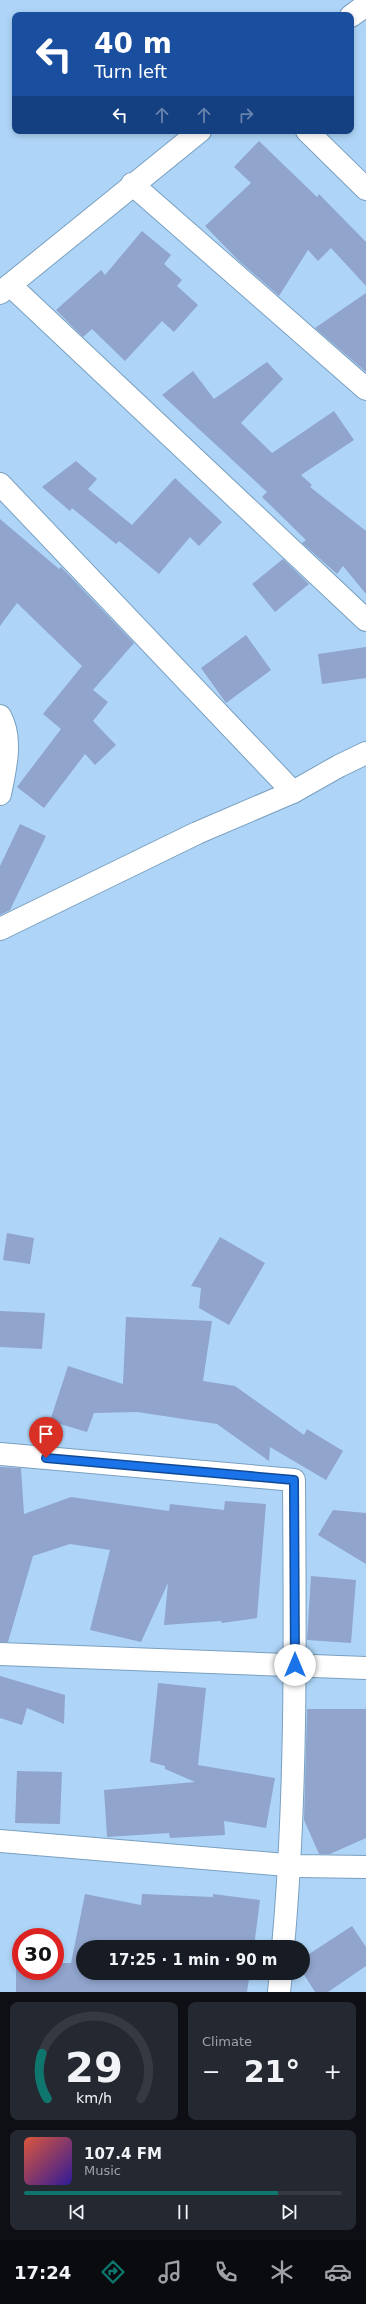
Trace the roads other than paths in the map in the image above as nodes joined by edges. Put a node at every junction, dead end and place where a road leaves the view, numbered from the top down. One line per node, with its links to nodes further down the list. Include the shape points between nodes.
1 (366, 5): 2 (street)
2 (354, 14)
3 (196, 134): 5 (street)
4 (310, 134): 6 (street)
5 (132, 184): 7 (street); 8 (street)
6 (366, 189)
7 (5, 289): 10 (street)
8 (366, 389)
9 (0, 484): 13 (street)
10 (366, 620)
11 (0, 716): 14 (street, via 6,726 8,744)
12 (366, 753): 13 (street)
13 (294, 792): 15 (street, via 197,832)
14 (0, 794)
15 (0, 929)
16 (0, 1454): 18 (street, via 294,1480)
17 (0, 1654): 18 (street)
18 (295, 1665): 19 (street); 21 (street)
19 (366, 1668)
20 (0, 1841): 21 (street)
21 (290, 1865): 22 (street); 23 (street)
22 (366, 1867)
23 (284, 1940)
24 (280, 1980): 25 (street)
25 (279, 1992)

